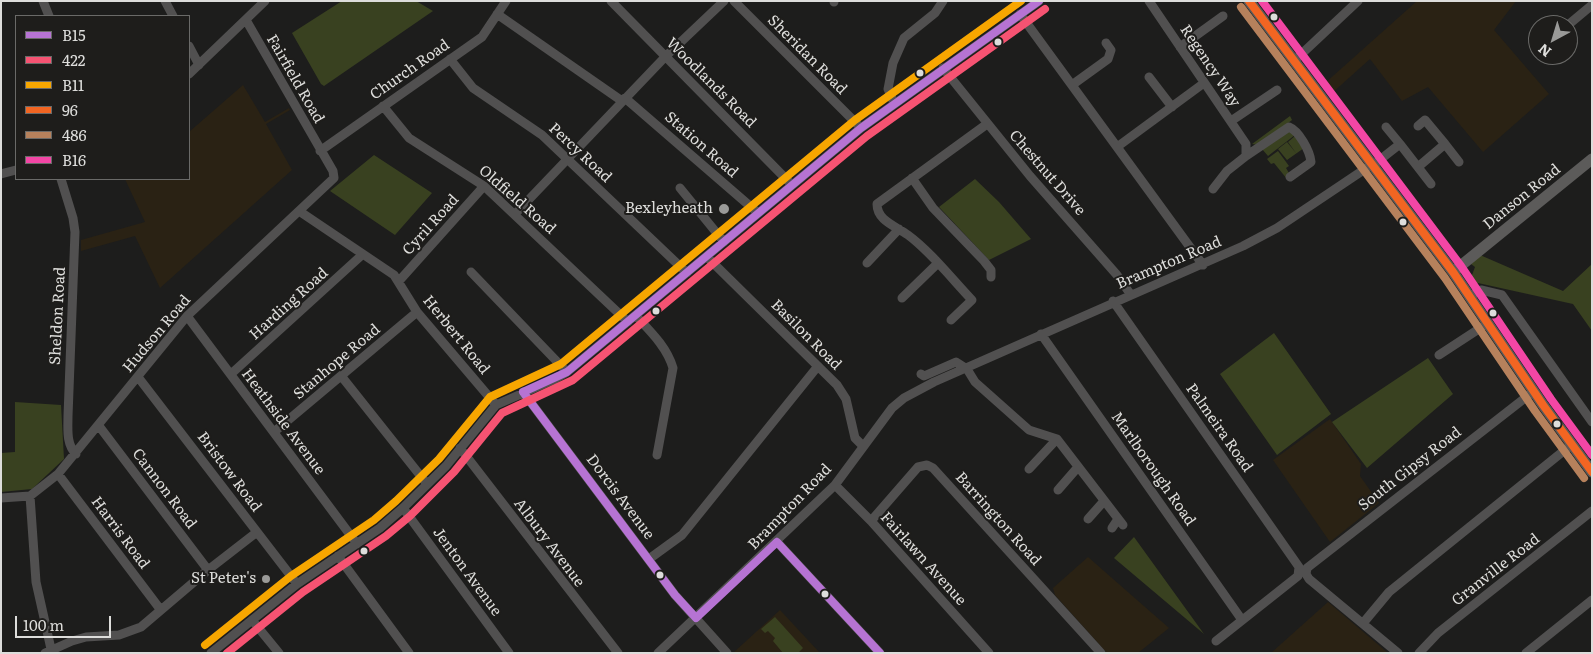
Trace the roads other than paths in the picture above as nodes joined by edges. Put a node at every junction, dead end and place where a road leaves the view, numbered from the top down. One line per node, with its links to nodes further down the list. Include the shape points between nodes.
1 (43, 1): 15 (street)
2 (165, 1): 16 (street)
3 (265, 1): 20 (street)
4 (506, 1): 17 (street, Church Road)
5 (611, 1): 24 (street, Woodlands Road)
6 (724, 1): 24 (street)
7 (734, 1): 42 (street, Sheridan Road)
8 (943, 1): 35 (street, via 935,13 904,38 893,63 888,89)
9 (1039, 1): 14 (street)
10 (1149, 1): 22 (street, Regency Way)
11 (1249, 1): 26 (main road)
12 (1358, 1): 26 (street)
13 (1592, 5): 19 (street)
14 (1020, 14): 28 (street); 32 (street)
15 (49, 15)
16 (172, 15)
17 (495, 16): 25 (street, Church Road, via 482,37); 34 (street, Station Road)
18 (1223, 16): 22 (street)
19 (1578, 17)
20 (246, 20): 27 (street); 46 (street, Fairfield Road)
21 (1106, 43): 32 (street, via 1111,50 1108,59)
22 (1180, 47): 31 (street, Regency Way)
23 (190, 48): 27 (street)
24 (665, 57): 34 (street); 59 (street, Woodlands Road)
25 (450, 59): 36 (street, Church Road); 48 (street, Percy Road, via 473,88 542,135)
26 (1294, 61): 51 (main road)
27 (199, 66): 29 (street)
28 (943, 68): 35 (street); 39 (street, Chestnut Drive)
29 (190, 73)
30 (1149, 77): 37 (street)
31 (1204, 83): 37 (street); 38 (street, Regency Way)
32 (1072, 85): 45 (street)
33 (1277, 90): 38 (street)
34 (622, 101): 48 (street); 64 (street, Station Road)
35 (894, 103): 42 (street)
36 (383, 106): 46 (street, Church Road); 60 (street, Oldfield Road, via 409,138)
37 (1172, 107): 45 (street)
38 (1231, 121): 47 (street, Regency Way, via 1246,144)
39 (987, 124): 56 (street); 78 (street, Chestnut Drive)
40 (1418, 126): 44 (street, via 1425,120)
41 (1386, 127): 43 (street)
42 (861, 128): 59 (street)
43 (1400, 144): 51 (street, Brampton Road); 52 (street)
44 (1445, 144): 50 (street); 52 (street)
45 (1117, 147): 72 (street)
46 (320, 151): 63 (street, Hudson Road, via 334,178)
47 (1246, 156): 55 (street, via 1289,127 1294,129 1312,162); 62 (street, via 1227,171)
48 (567, 159): 65 (street); 75 (street, Percy Road)
49 (1592, 159): 73 (main road, Danson Road, via 1470,257 1469,262)
50 (1459, 162)
51 (1372, 166): 72 (street, Brampton Road, via 1277,228); 73 (main road)
52 (1418, 167): 58 (street)
53 (15, 170): 54 (street)
54 (1, 174)
55 (1290, 177)
56 (912, 178): 66 (street, via 877,204 881,217); 76 (street, via 933,208 984,261 991,270)
57 (61, 180): 107 (street, Sheldon Road, via 75,232 68,416 69,442)
58 (1431, 184)
59 (792, 185): 64 (street)
60 (484, 186): 65 (street, Oldfield Road); 77 (street, Cyril Road)
61 (680, 188): 67 (street)
62 (1213, 189)
63 (299, 211): 68 (street, Herbert Road); 83 (street, Hudson Road)
64 (758, 213): 67 (street)
65 (515, 214): 86 (street, Oldfield Road)
66 (899, 229): 70 (street); 71 (street)
67 (724, 242): 69 (street)
68 (363, 254): 77 (street, Herbert Road); 93 (street, Harding Road)
69 (707, 257): 75 (street); 90 (street, Basilon Road)
70 (867, 263)
71 (937, 264): 80 (street); 85 (street, via 972,300)
72 (1203, 265): 78 (street, Brampton Road)
73 (1451, 270): 79 (main road)
74 (471, 272): 92 (street)
75 (687, 273): 84 (street)
76 (991, 277)
77 (399, 281): 82 (street, Herbert Road)
78 (1131, 294): 81 (street, Brampton Road)
79 (1470, 296): 87 (main road); 100 (street, via 1481,290 1502,295)
80 (902, 298)
81 (1114, 301): 88 (street, Brampton Road); 130 (street, Palmeira Road)
82 (416, 312): 96 (street, Stanhope Road); 99 (street, Herbert Road)
83 (187, 316): 93 (street, Heathside Avenue); 95 (street, Hudson Road)
84 (636, 316): 86 (street); 108 (street, via 670,357 673,368)
85 (951, 320)
86 (628, 322): 92 (street)
87 (1488, 323): 89 (street); 97 (main road)
88 (1041, 334): 91 (street, Brampton Road); 136 (street, Marlborough Road)
89 (1439, 355)
90 (818, 366): 105 (street, Basilon Road, via 846,399 855,438); 128 (street, via 682,535)
91 (966, 368): 94 (street, Brampton Road, via 956,362 924,376); 103 (street, via 975,382 1029,430); 105 (street, Brampton Road, via 904,398 892,408)
92 (567, 372): 98 (street)
93 (230, 374): 102 (street, Heathside Avenue)
94 (920, 374)
95 (138, 377): 101 (street, Hudson Road); 124 (street, Bristow Road)
96 (342, 377): 102 (street, Stanhope Road); 113 (street)
97 (1534, 391): 104 (main road); 130 (street, South Gipsy Road)
98 (523, 392): 99 (street); 128 (street, Dorcis Avenue)
99 (496, 405): 106 (street)
100 (1592, 422)
101 (99, 426): 107 (street, Hudson Road); 129 (street, Cannon Road)
102 (274, 432): 126 (street, Heathside Avenue)
103 (1056, 439): 109 (street); 110 (street)
104 (1572, 445): 111 (main road); 137 (street, via 1389,592)
105 (863, 446): 114 (street, Brampton Road)
106 (460, 448): 113 (street); 144 (street, Albury Avenue)
107 (76, 454): 112 (street, Hudson Road)
108 (657, 455)
109 (1078, 467): 115 (street); 118 (street)
110 (1029, 469)
111 (1592, 472)
112 (58, 474): 116 (street, Hudson Road); 133 (street, Harris Road)
113 (427, 484): 119 (street)
114 (835, 485): 122 (street, Fairlawn Avenue); 125 (street, Brampton Road)
115 (1058, 490)
116 (30, 496): 117 (street); 139 (street, via 36,582)
117 (1, 498)
118 (1104, 501): 121 (street); 123 (street, via 1121,522)
119 (404, 508): 126 (street); 143 (street, Jenton Avenue)
120 (1592, 511): 151 (street, Granville Road, via 1438,633)
121 (1088, 519)
122 (871, 522): 148 (street, Fairlawn Avenue); 149 (street, Barrington Road, via 918,468 927,465 933,468)
123 (1112, 528)
124 (257, 532): 129 (street); 131 (street, Bristow Road)
125 (777, 542): 134 (street, Brampton Road); 147 (street)
126 (357, 544): 127 (street)
127 (338, 556): 131 (street); 142 (street)
128 (648, 559): 134 (street, Dorcis Avenue)
129 (208, 570): 133 (street)
130 (1303, 571): 136 (street, South Gipsy Road); 137 (street, Palmeira Road)
131 (297, 584): 135 (street)
132 (1592, 600): 152 (street)
133 (160, 609): 139 (street, via 131,632 86,637)
134 (696, 618): 145 (street, Brampton Road); 146 (street, Dorcis Avenue)
135 (252, 620): 140 (street); 141 (street)
136 (1242, 620): 138 (street, South Gipsy Road)
137 (1364, 622): 150 (street, Palmeira Road)
138 (1216, 641)
139 (48, 651)
140 (211, 653)
141 (279, 653)
142 (409, 653)
143 (509, 653)
144 (618, 653)
145 (658, 653)
146 (727, 653)
147 (880, 653)
148 (989, 653)
149 (1101, 653)
150 (1398, 653)
151 (1419, 653)
152 (1526, 653)

